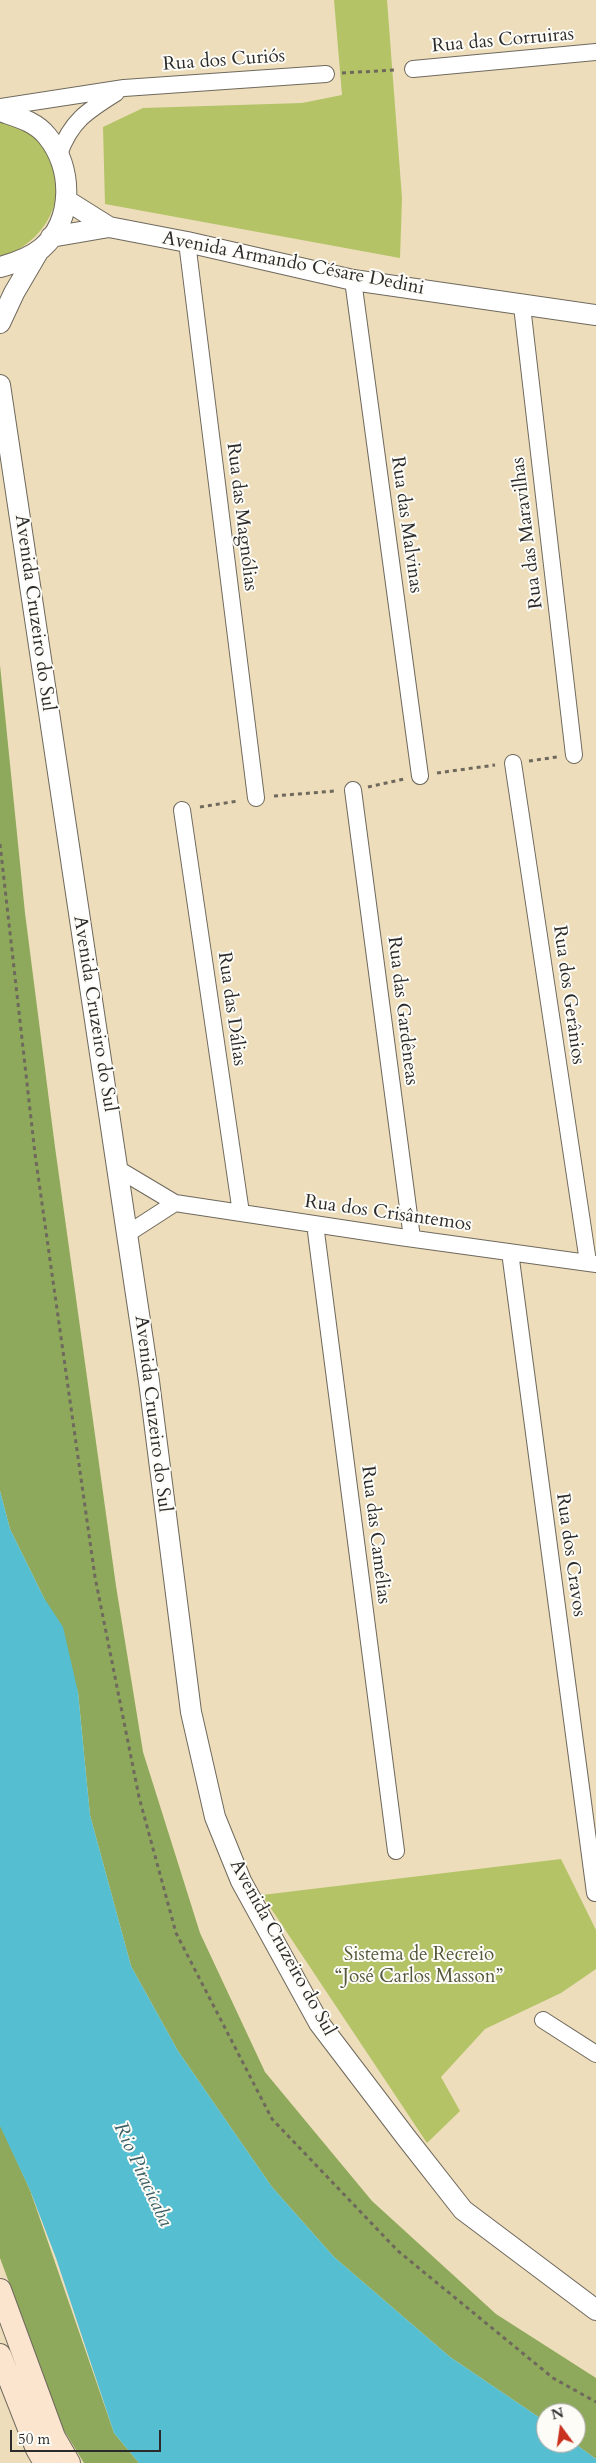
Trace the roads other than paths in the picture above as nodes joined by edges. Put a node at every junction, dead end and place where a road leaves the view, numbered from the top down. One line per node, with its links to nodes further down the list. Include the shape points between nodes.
1 (596, 52): 2 (street, Rua das Corruiras)
2 (413, 69)
3 (326, 74): 4 (street, Rua dos Curiós)
4 (124, 88): 5 (street, Rua dos Curiós); 6 (street, Rua dos Curiós, via 76,120)
5 (0, 109): 6 (street, via 30,121 47,135)
6 (59, 154): 7 (street, via 66,176)
7 (66, 200): 8 (street, Avenida Armando Césare Dedini); 9 (street, via 60,222)
8 (109, 227): 9 (street, Avenida Armando Césare Dedini); 10 (street, Avenida Armando Césare Dedini)
9 (46, 242): 11 (street, via 17,263); 15 (street, via 14,293)
10 (187, 242): 12 (street, Avenida Armando Césare Dedini); 21 (street, Rua das Magnólias)
11 (0, 267)
12 (352, 280): 13 (street, Avenida Armando Césare Dedini); 19 (street, Rua das Malvinas)
13 (522, 306): 14 (street, Avenida Armando Césare Dedini); 17 (street, Rua das Maravilhas)
14 (596, 315)
15 (0, 323)
16 (0, 385): 23 (street, Avenida Cruzeiro do Sul)
17 (574, 755)
18 (513, 763): 30 (street, Rua dos Gerânios)
19 (420, 776)
20 (354, 790): 28 (street, Rua das Gardêneas)
21 (256, 798)
22 (182, 810): 25 (street, Rua das Dálias)
23 (118, 1169): 24 (street, Rua dos Crisântemos); 27 (street, Avenida Cruzeiro do Sul)
24 (175, 1203): 25 (street, Rua dos Crisântemos); 27 (street)
25 (241, 1213): 26 (street, Rua dos Crisântemos)
26 (315, 1224): 28 (street, Rua dos Crisântemos); 31 (street, Rua das Camélias)
27 (127, 1234): 36 (street, Avenida Cruzeiro do Sul, via 191,1712 215,1817 241,1881 319,2023 463,2210)
28 (412, 1238): 29 (street, Rua dos Crisântemos)
29 (510, 1252): 30 (street, Rua dos Crisântemos); 32 (street, Rua dos Cravos)
30 (592, 1263)
31 (396, 1851)
32 (595, 1893)
33 (543, 2020): 34 (street)
34 (596, 2054)
35 (0, 2290): 39 (main road, via 54,2437)
36 (596, 2310)
37 (0, 2355): 38 (main road)
38 (45, 2463)
39 (70, 2463)

